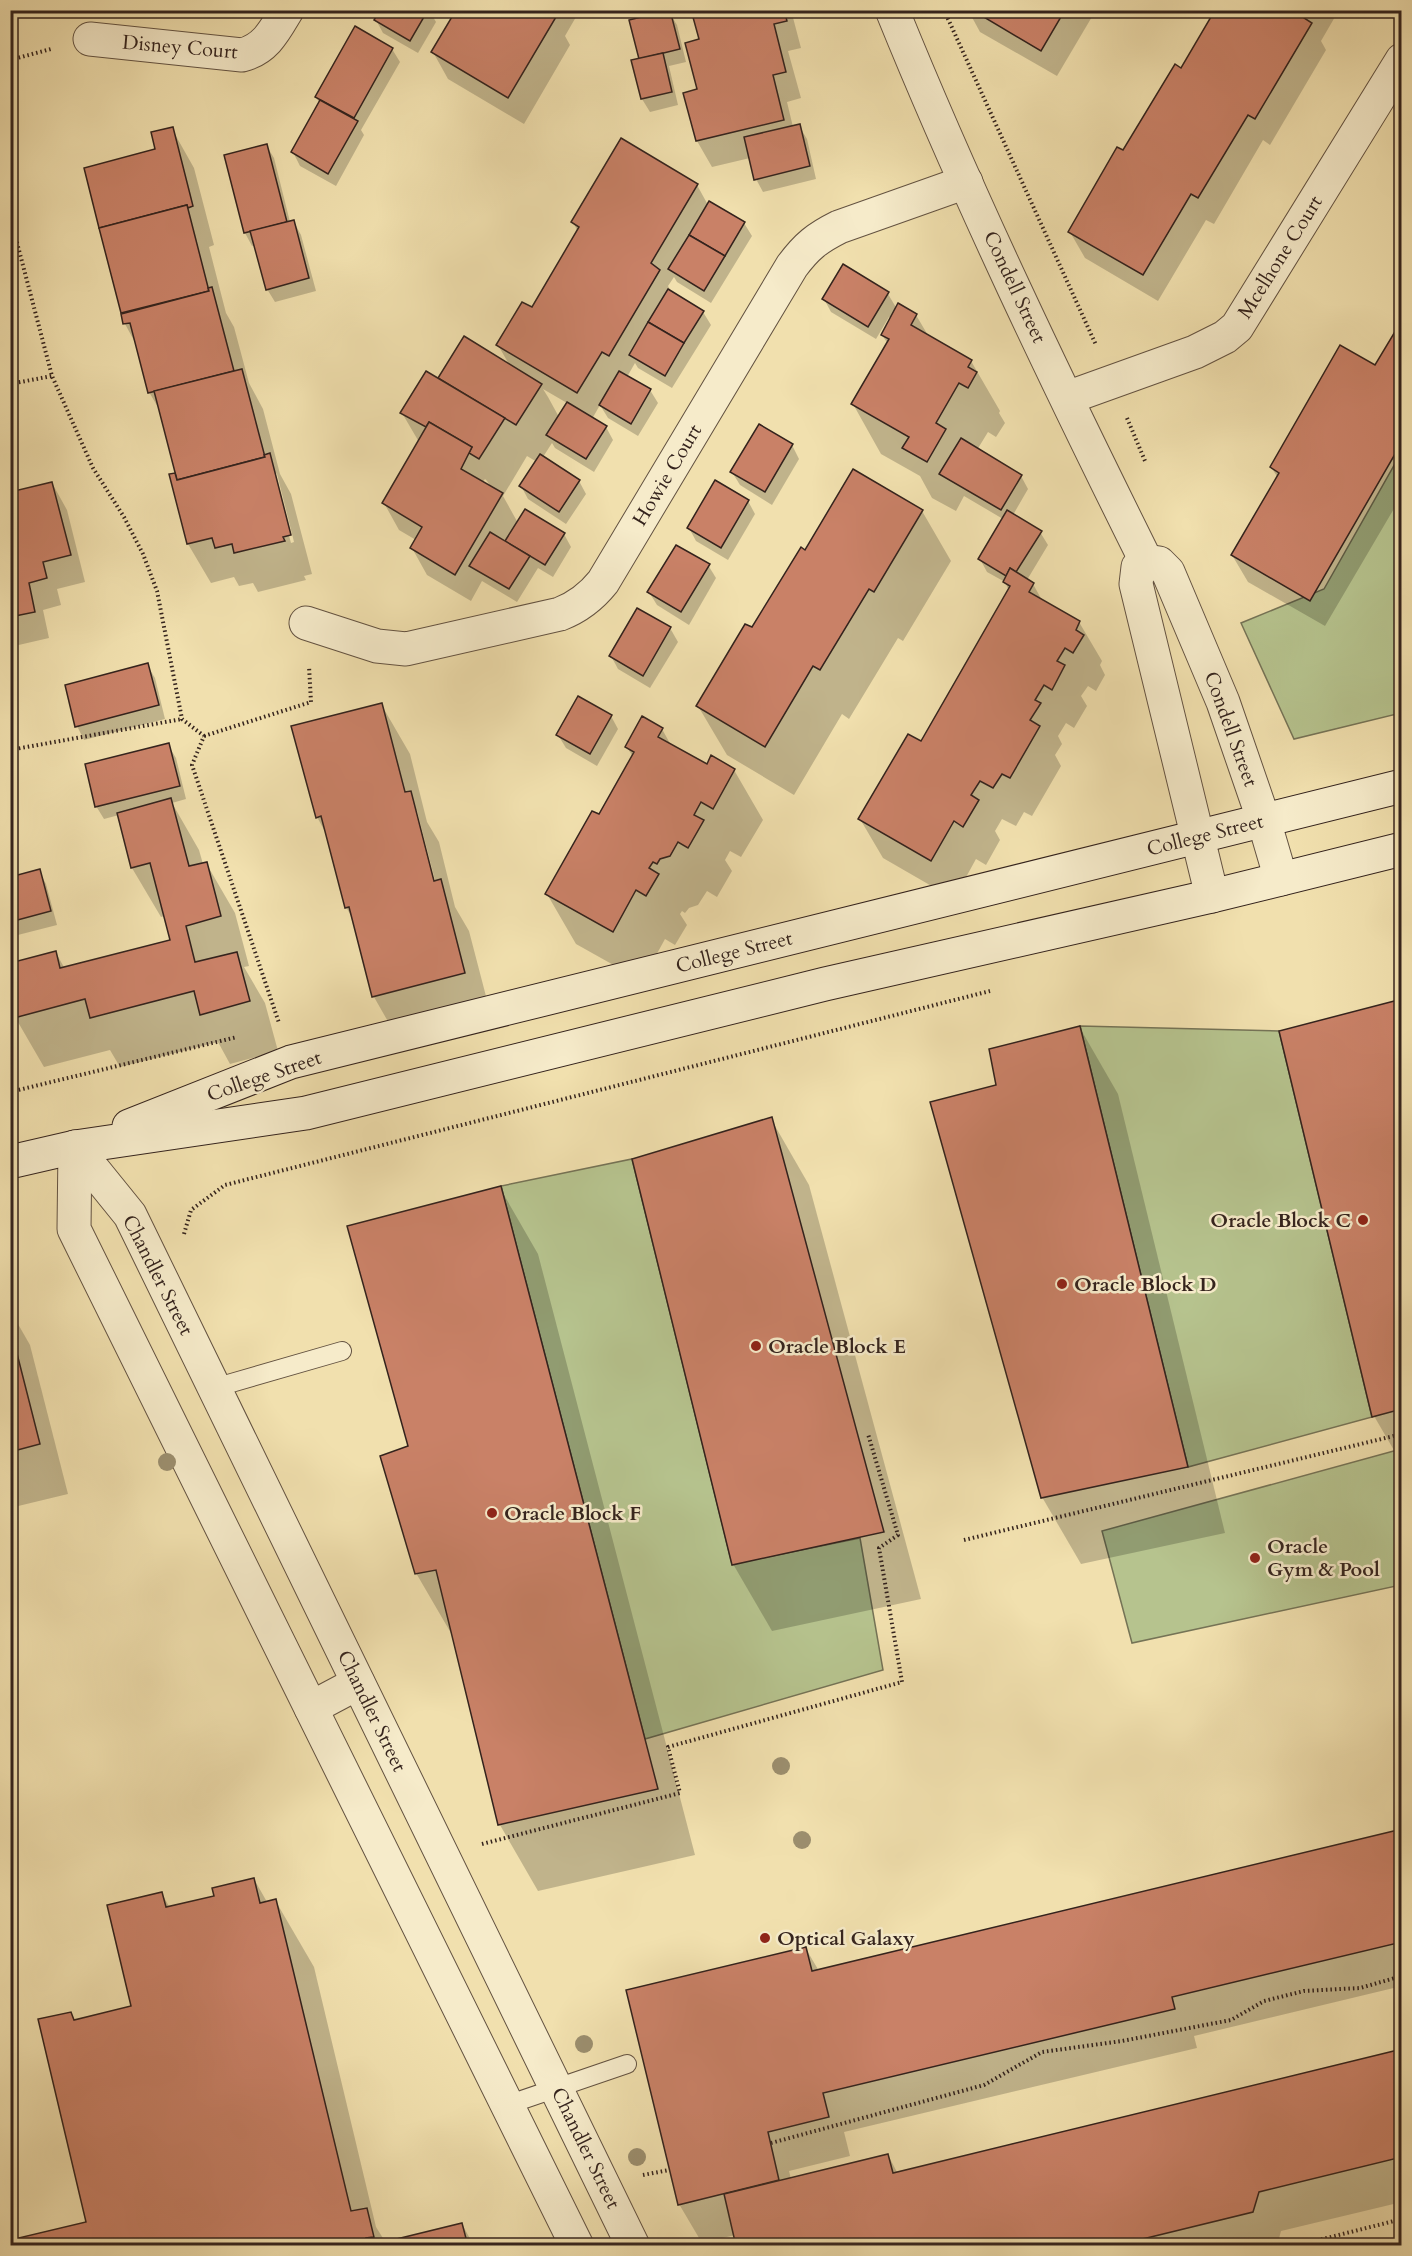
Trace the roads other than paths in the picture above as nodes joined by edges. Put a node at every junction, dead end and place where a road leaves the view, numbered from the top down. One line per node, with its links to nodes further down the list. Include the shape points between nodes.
1 (287, 10): 3 (street, Disney Court, via 265,44 242,55)
2 (892, 10): 5 (street, Condell Street)
3 (90, 39)
4 (1401, 60): 6 (street, Mcelhone Court, via 1237,327 1195,352)
5 (966, 182): 6 (street, Condell Street); 8 (street, Howie Court, via 839,227 820,236 806,249 786,276 603,582 575,608 406,649 377,646)
6 (1067, 399): 7 (street, Condell Street)
7 (1146, 561): 10 (street, Condell Street, via 1160,563 1168,572 1223,702); 11 (street, via 1138,567 1136,584)
8 (306, 623)
9 (1401, 786): 10 (street, College Street)
10 (1264, 821): 11 (street, College Street); 13 (street, Condell Street)
11 (1198, 837): 14 (street); 15 (street, College Street, via 291,1062)
12 (1401, 849): 13 (street, College Street)
13 (1281, 879): 14 (street, College Street)
14 (1212, 896): 15 (street, College Street, via 825,984 306,1113)
15 (75, 1147): 16 (street, College Street); 18 (street, Chandler Street, via 130,1215); 20 (street, via 74,1229)
16 (10, 1162)
17 (342, 1351): 18 (lane)
18 (214, 1388): 19 (street, Chandler Street)
19 (358, 1683): 20 (street); 22 (street, Chandler Street)
20 (311, 1708): 23 (street)
21 (627, 2064): 22 (lane)
22 (557, 2088): 23 (lane); 25 (street, Chandler Street)
23 (507, 2105): 24 (street)
24 (577, 2246)
25 (633, 2246)

